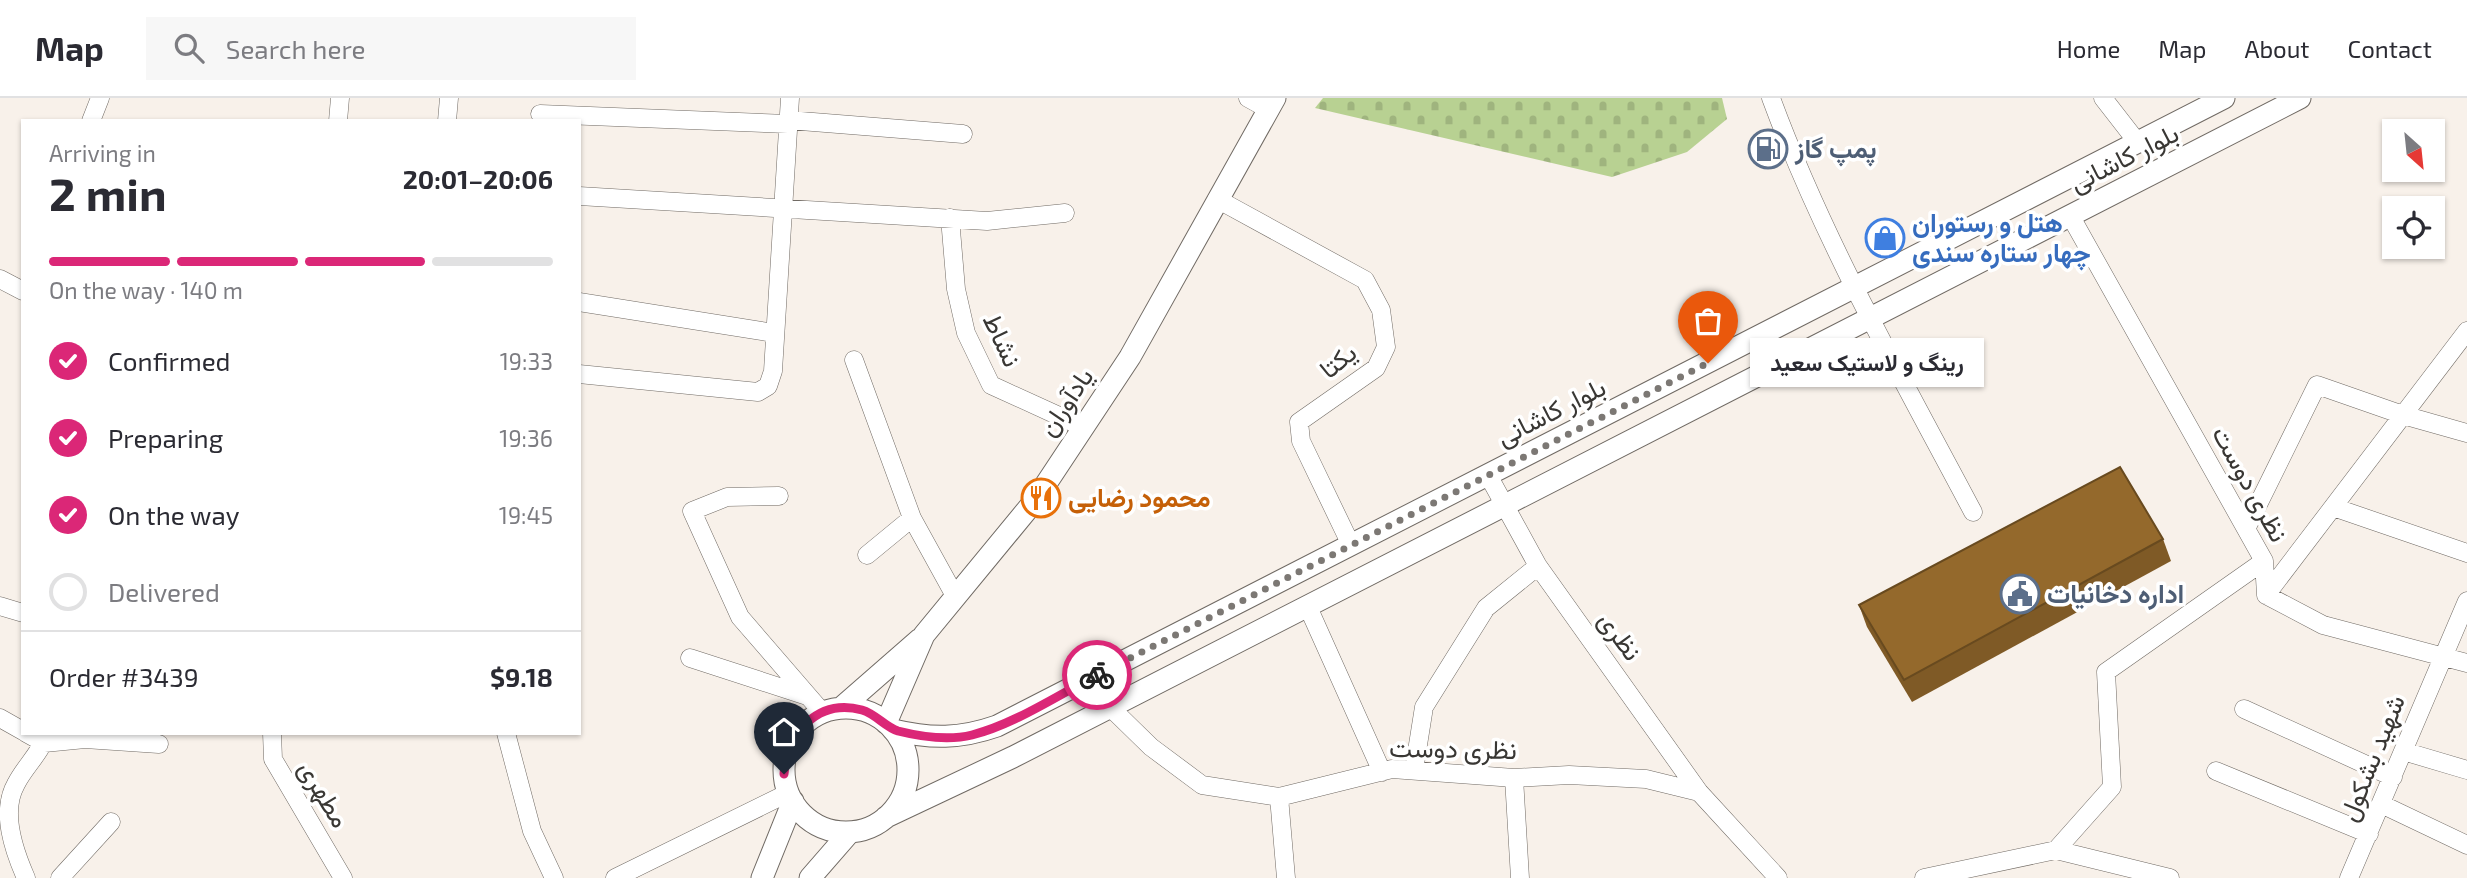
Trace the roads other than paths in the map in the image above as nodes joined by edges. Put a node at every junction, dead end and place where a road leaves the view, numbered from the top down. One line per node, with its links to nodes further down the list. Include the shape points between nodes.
1 (100, 98): 12 (street)
2 (340, 98): 13 (street)
3 (449, 98): 14 (street)
4 (790, 98): 15 (street)
5 (1248, 98): 10 (street)
6 (1771, 98): 28 (street, via 1797,168)
7 (2104, 98): 17 (street)
8 (2224, 98): 17 (main road, بلوار کاشانی)
9 (2300, 98): 19 (main road, بلوار کاشانی)
10 (1271, 104): 21 (main road, یادآوران)
11 (540, 114): 15 (street)
12 (92, 119)
13 (338, 119)
14 (447, 119)
15 (788, 122): 16 (street); 22 (street)
16 (963, 134)
17 (2138, 143): 18 (main road, بلوار کاشانی)
18 (2115, 155): 19 (main road); 28 (main road, بلوار کاشانی)
19 (2132, 186): 24 (main road, بلوار کاشانی)
20 (581, 196): 22 (street)
21 (1217, 199): 36 (main road, یادآوران, via 1130,357); 45 (street, یکتا, via 1365,281 1381,310 1386,347 1376,369 1299,422 1301,441)
22 (783, 207): 25 (street); 32 (street)
23 (1065, 213): 25 (street, via 987,221)
24 (2071, 217): 30 (main road, بلوار کاشانی); 44 (street, نظری دوست)
25 (950, 218): 36 (street, نشاط, via 956,289 966,332 991,384)
26 (0, 279): 27 (street)
27 (21, 286)
28 (1855, 288): 30 (street); 38 (main road, بلوار کاشانی)
29 (581, 302): 32 (street)
30 (1871, 319): 40 (main road, بلوار کاشانی); 42 (street)
31 (2467, 331): 35 (street)
32 (774, 333): 34 (street, via 773,371 768,386 758,392)
33 (855, 360): 43 (street)
34 (581, 374)
35 (2403, 415): 37 (street); 41 (street); 44 (street, via 2317,385)
36 (1083, 427): 51 (main road, یادآوران, via 1036,499)
37 (2467, 433)
38 (1488, 475): 40 (street, نظری); 45 (main road, بلوار کاشانی)
39 (779, 496): 60 (street, via 727,497 692,511 740,617)
40 (1504, 506): 49 (street, نظری); 54 (main road, بلوار کاشانی)
41 (2333, 507): 46 (street); 50 (street)
42 (1973, 512)
43 (912, 518): 47 (street); 51 (street)
44 (2246, 529): 48 (street, نظری دوست)
45 (1351, 545): 64 (main road, بلوار کاشانی, via 997,726 945,738)
46 (2467, 553)
47 (867, 555)
48 (2264, 561): 50 (street, نظری دوست); 86 (street, via 2106,672 2112,787)
49 (1538, 566): 71 (street, via 1486,608 1424,707); 77 (street, نظری)
50 (2266, 595): 57 (street, via 2323,625)
51 (955, 596): 56 (main road, یادآوران)
52 (2467, 601): 57 (street, شهید بشکول)
53 (0, 606): 55 (street)
54 (1308, 607): 61 (main road, بلوار کاشانی); 74 (street)
55 (21, 612)
56 (924, 635): 60 (main road); 64 (main road, یادآوران)
57 (2442, 657): 59 (street); 70 (street, شهید بشکول)
58 (690, 658): 60 (street)
59 (2467, 663)
60 (824, 706): 64 (main road, via 861,709); 78 (main road, via 793,737 785,755)
61 (1111, 708): 79 (street, نظری دوست, via 1202,785); 81 (main road, بلوار کاشانی)
62 (2244, 709): 75 (street)
63 (0, 718): 65 (street)
64 (890, 726): 81 (main road, via 903,746 907,775 899,802)
65 (21, 730)
66 (272, 735): 91 (street, مطهری, via 273,759)
67 (507, 735): 92 (street, via 532,831)
68 (45, 738): 69 (street); 89 (street, via 14,786 8,824)
69 (159, 744)
70 (2403, 751): 72 (street); 75 (street, شهید بشکول)
71 (1414, 770): 74 (street, نظری دوست); 76 (street, نظری دوست)
72 (2467, 770)
73 (2216, 771): 84 (street)
74 (1382, 772): 79 (street, نظری دوست)
75 (2393, 777): 80 (street, شهید بشکول)
76 (1514, 778): 77 (street, نظری دوست, via 1646,779); 96 (street)
77 (1699, 792): 97 (street)
78 (790, 797): 83 (main road, via 813,822); 93 (street); 94 (main road)
79 (1279, 797): 95 (street)
80 (2381, 804): 84 (street, شهید بشکول); 85 (street)
81 (886, 817): 83 (main road)
82 (111, 821): 90 (street)
83 (850, 832): 87 (main road)
84 (2369, 834): 88 (street, شهید بشکول)
85 (2467, 845)
86 (2056, 850): 98 (street); 99 (street)
87 (813, 877)
88 (2353, 877)
89 (26, 878)
90 (60, 878)
91 (342, 878)
92 (554, 878)
93 (615, 878)
94 (762, 878)
95 (1286, 878)
96 (1520, 878)
97 (1778, 878)
98 (1926, 878)
99 (2170, 878)

